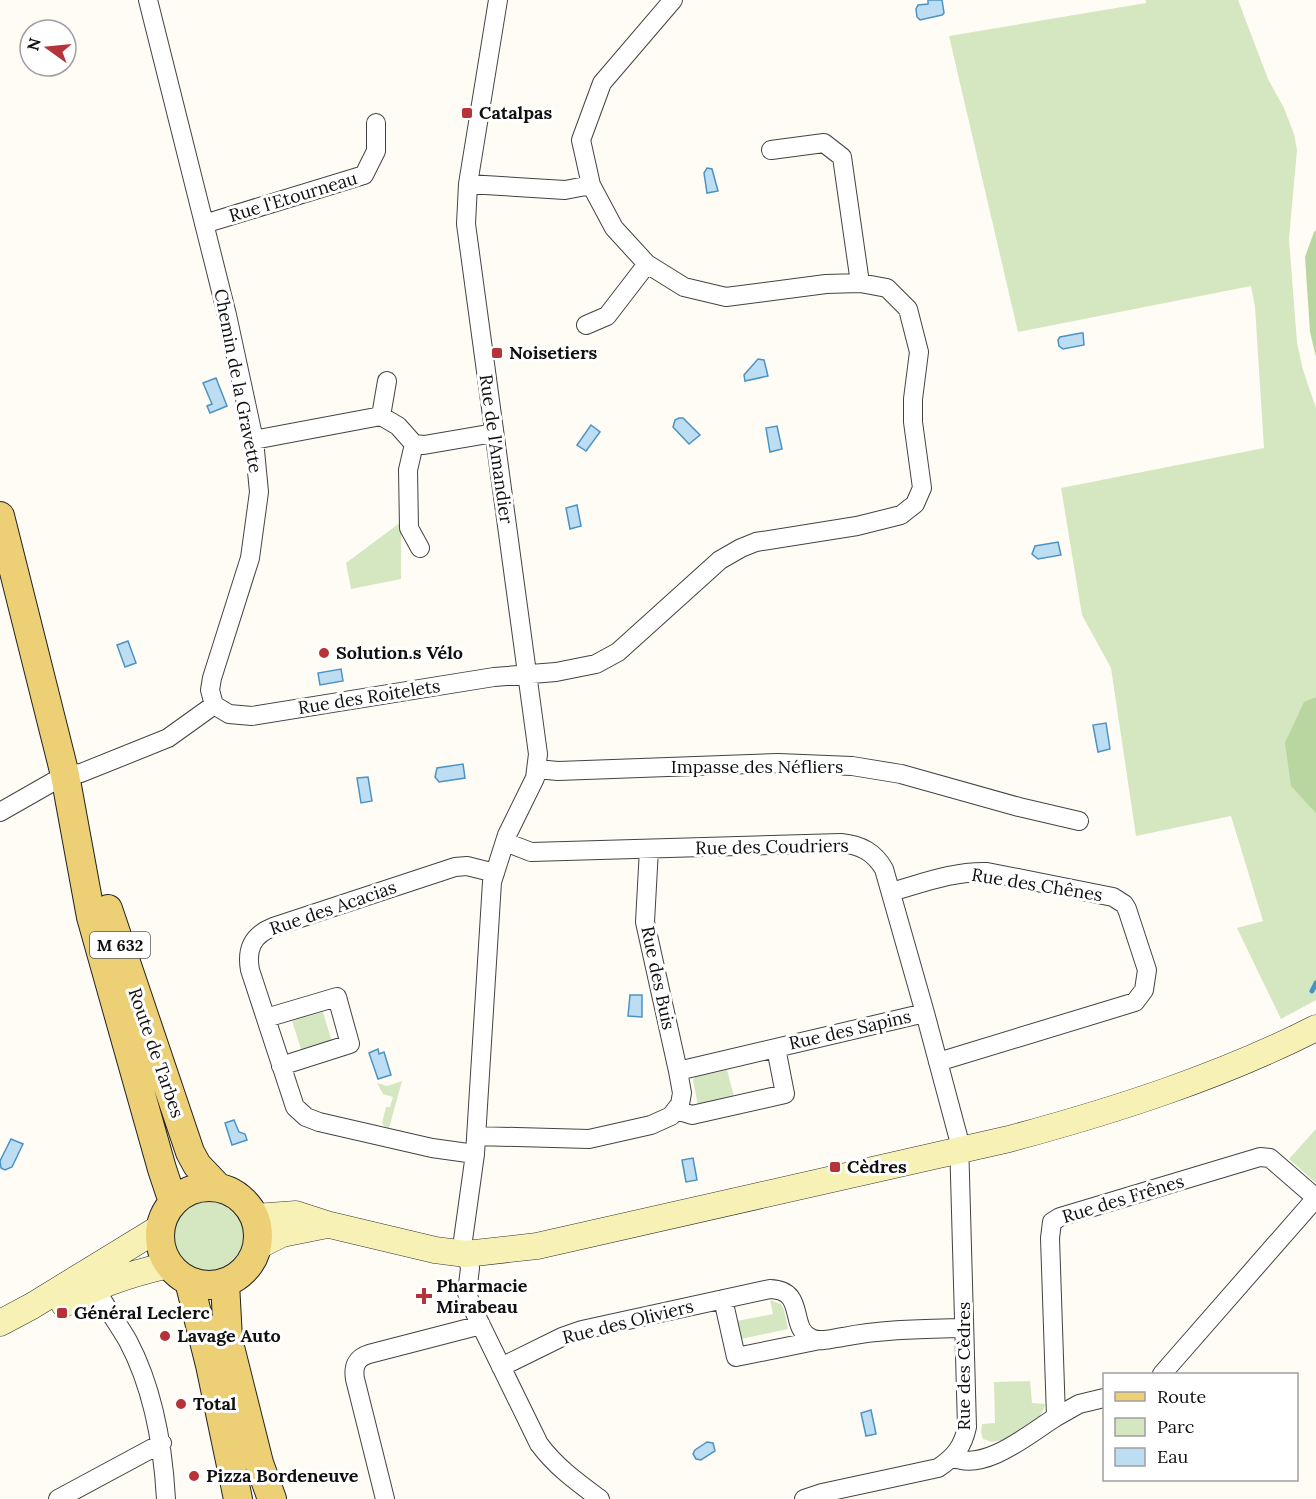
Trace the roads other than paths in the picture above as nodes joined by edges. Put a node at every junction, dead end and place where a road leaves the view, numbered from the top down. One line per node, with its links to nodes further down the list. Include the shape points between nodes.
1 (148, 0): 8 (street, Chemin de la Gravette)
2 (498, 0): 6 (street, Rue de l'Amandier)
3 (673, 0): 7 (street, via 602,83 581,140)
4 (376, 123): 8 (street, Rue l'Etourneau, via 376,151 364,176)
5 (771, 150): 10 (street, via 824,143 842,157)
6 (468, 184): 7 (street, via 565,190); 14 (street, Rue de l'Amandier, via 466,224)
7 (591, 185): 9 (street, via 614,228)
8 (204, 224): 15 (street, Chemin de la Gravette)
9 (647, 264): 10 (street, via 684,287 726,297); 11 (street, via 607,316)
10 (860, 282): 19 (street, Rue des Roitelets, via 887,288 908,309 919,351 913,422 922,488 915,504 901,515 741,548 720,560 618,652 596,664)
11 (586, 325)
12 (387, 381): 13 (street)
13 (381, 416): 15 (street); 16 (street, via 398,426)
14 (494, 433): 16 (street); 19 (street, Rue de l'Amandier)
15 (254, 440): 20 (street, Chemin de la Gravette, via 259,492 254,537 212,678)
16 (414, 444): 18 (street, via 408,470 409,528)
17 (0, 516): 22 (main road, Route de Tarbes / M 632)
18 (420, 548)
19 (527, 675): 20 (street, Rue des Roitelets, via 252,716 229,714); 21 (street, Rue de l'Amandier)
20 (214, 705): 22 (street, via 168,738 81,773)
21 (537, 768): 24 (street, Impasse des Néfliers, via 558,771 778,763 852,766 901,774); 26 (street, Rue de l'Amandier)
22 (65, 775): 23 (street); 38 (main road, Route de Tarbes / M 632, via 190,1152); 40 (main road, Route de Tarbes / M 632, via 92,917)
23 (0, 812)
24 (1079, 821)
25 (649, 849): 26 (street, Rue des Coudriers, via 531,852); 27 (street, Rue des Coudriers, via 852,844 879,860); 34 (street, Rue des Buis, via 645,922)
26 (500, 857): 29 (street, Rue des Acacias, via 455,867 257,935 248,961); 36 (street, via 490,908)
27 (891, 892): 28 (street, Rue des Coudriers); 32 (street, Rue des Chênes, via 956,873 987,872 1113,897 1127,909 1147,970 1144,990 1136,1002)
28 (925, 1013): 31 (street, Rue des Sapins); 32 (street, Rue des Coudriers)
29 (266, 1018): 33 (street, Rue des Acacias); 33 (street, via 337,997 350,1044)
30 (1316, 1028): 37 (main road, via 1143,1098)
31 (776, 1048): 34 (street, Rue des Sapins); 35 (street, Rue des Sapins, via 785,1094 692,1115)
32 (938, 1062): 37 (street, Rue des Coudriers)
33 (281, 1066): 36 (street, Rue des Acacias, via 295,1107 306,1117 421,1146)
34 (678, 1071): 35 (street, via 682,1093)
35 (676, 1110): 36 (street, via 651,1125 589,1139)
36 (476, 1145): 45 (street, via 463,1240)
37 (959, 1151): 45 (main road, via 537,1246); 52 (street, Rue des Cèdres)
38 (217, 1186): 40 (main road, via 185,1192); 41 (main road, Route de Tarbes, via 246,1202)
39 (1316, 1198): 56 (street, Rue des Frênes); 58 (street, Rue des Frênes, via 1270,1158 1260,1157 1052,1222)
40 (173, 1202): 43 (main road)
41 (255, 1217): 42 (main road, via 296,1214); 44 (main road)
42 (330, 1225): 44 (main road, via 282,1234); 45 (main road)
43 (161, 1227): 46 (main road, via 161,1247); 47 (main road)
44 (258, 1246): 48 (main road, via 240,1275)
45 (466, 1254): 51 (street, via 470,1268 467,1293)
46 (179, 1273): 47 (main road); 48 (main road, via 206,1285); 63 (main road, via 210,1365)
47 (91, 1279): 50 (main road); 53 (main road); 59 (street, via 130,1344)
48 (225, 1283): 64 (main road, via 228,1339)
49 (723, 1299): 54 (street, Rue des Oliviers, via 782,1290 792,1299 803,1332); 54 (street, via 736,1357); 55 (street, Rue des Oliviers, via 582,1330)
50 (0, 1323)
51 (481, 1325): 55 (street); 65 (street, via 369,1354 357,1362 355,1379)
52 (964, 1328): 54 (street, via 872,1332); 60 (street, Rue des Cèdres, via 967,1427 964,1441)
53 (0, 1338)
54 (820, 1340)
55 (501, 1367): 66 (street, via 539,1444 566,1474)
56 (1163, 1373)
57 (1103, 1398): 58 (street, via 1079,1404)
58 (1056, 1417): 60 (street, via 993,1456 967,1461)
59 (162, 1443): 61 (street); 62 (street)
60 (953, 1457): 67 (street, Rue des Cèdres, via 932,1470)
61 (58, 1499)
62 (166, 1499)
63 (238, 1499)
64 (272, 1499)
65 (385, 1499)
66 (600, 1499)
67 (804, 1499)

